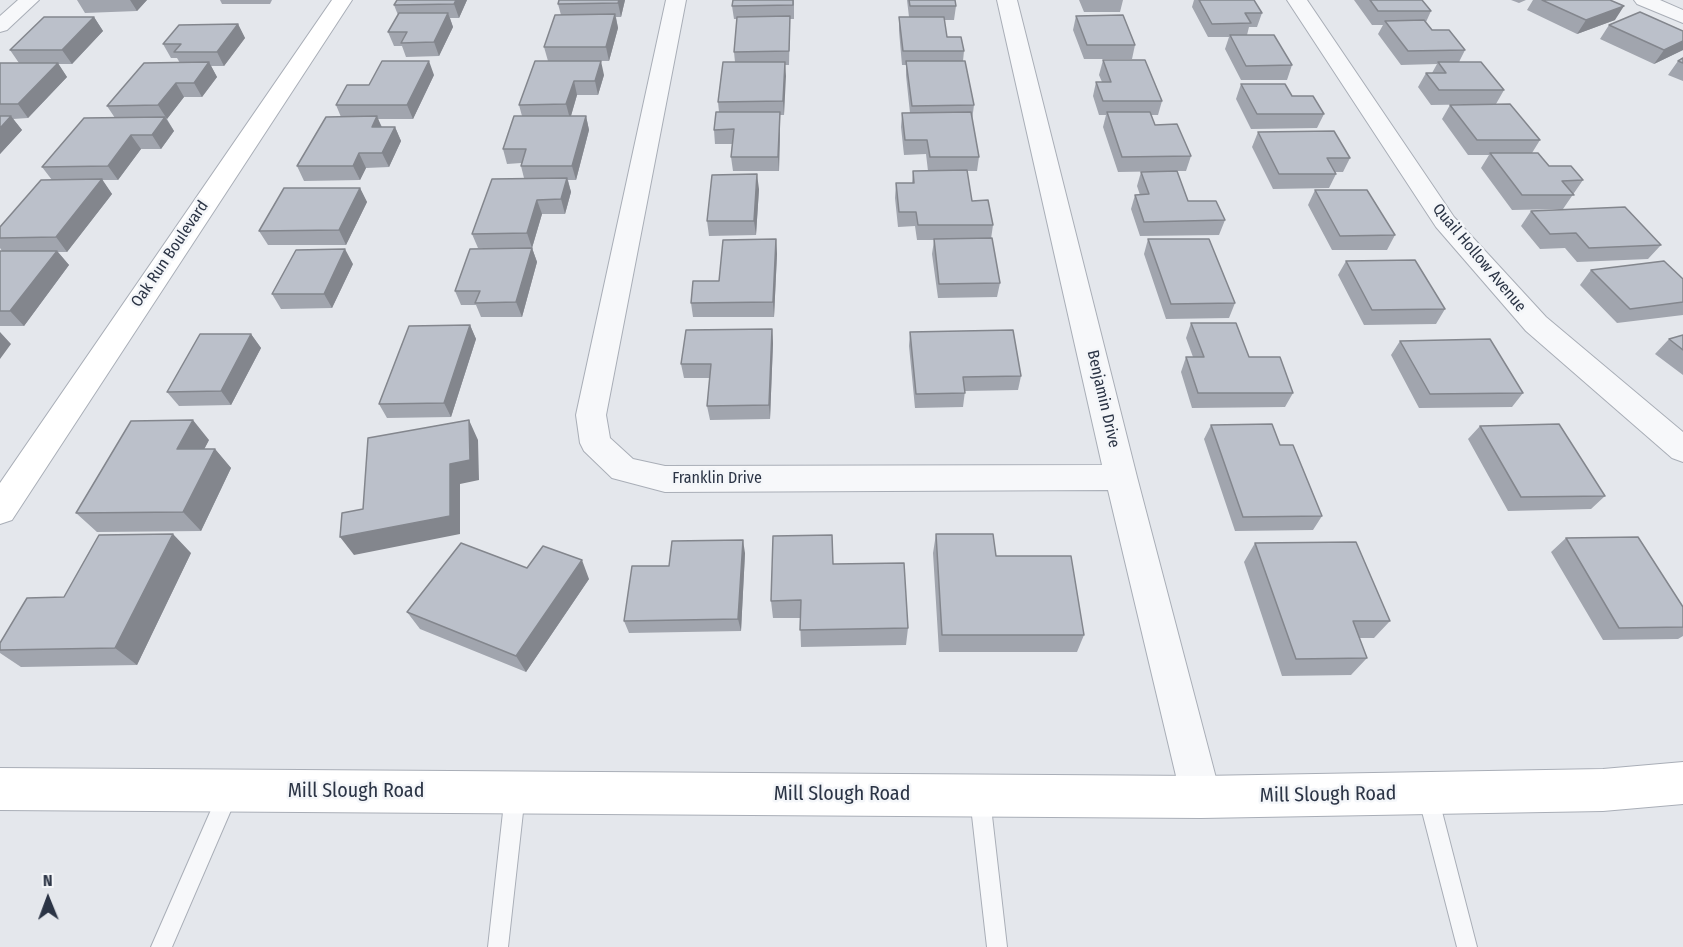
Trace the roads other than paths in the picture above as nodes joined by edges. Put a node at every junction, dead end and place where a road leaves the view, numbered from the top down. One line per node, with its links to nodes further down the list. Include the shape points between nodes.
1 (29, 0): 8 (street)
2 (342, 0): 11 (street, Oak Run Boulevard)
3 (676, 0): 10 (street, Franklin Drive, via 591,416 595,443 623,469 665,479)
4 (1007, 0): 10 (street, Benjamin Drive)
5 (1297, 0): 9 (street, Quail Hollow Avenue, via 1445,222 1536,324)
6 (1644, 0): 7 (street)
7 (1683, 16)
8 (0, 26)
9 (1683, 450)
10 (1121, 477): 18 (street, Benjamin Drive)
11 (0, 510)
12 (1683, 783): 16 (street, Mill Slough Road, via 1603,790)
13 (0, 789): 15 (street, Mill Slough Road)
14 (515, 791): 15 (street, Mill Slough Road); 17 (street, Mill Slough Road); 20 (lane)
15 (229, 792): 19 (lane)
16 (1427, 794): 18 (street, Mill Slough Road); 22 (lane)
17 (979, 795): 18 (street, Mill Slough Road); 21 (lane)
18 (1201, 797)
19 (161, 947)
20 (498, 947)
21 (997, 947)
22 (1467, 947)

